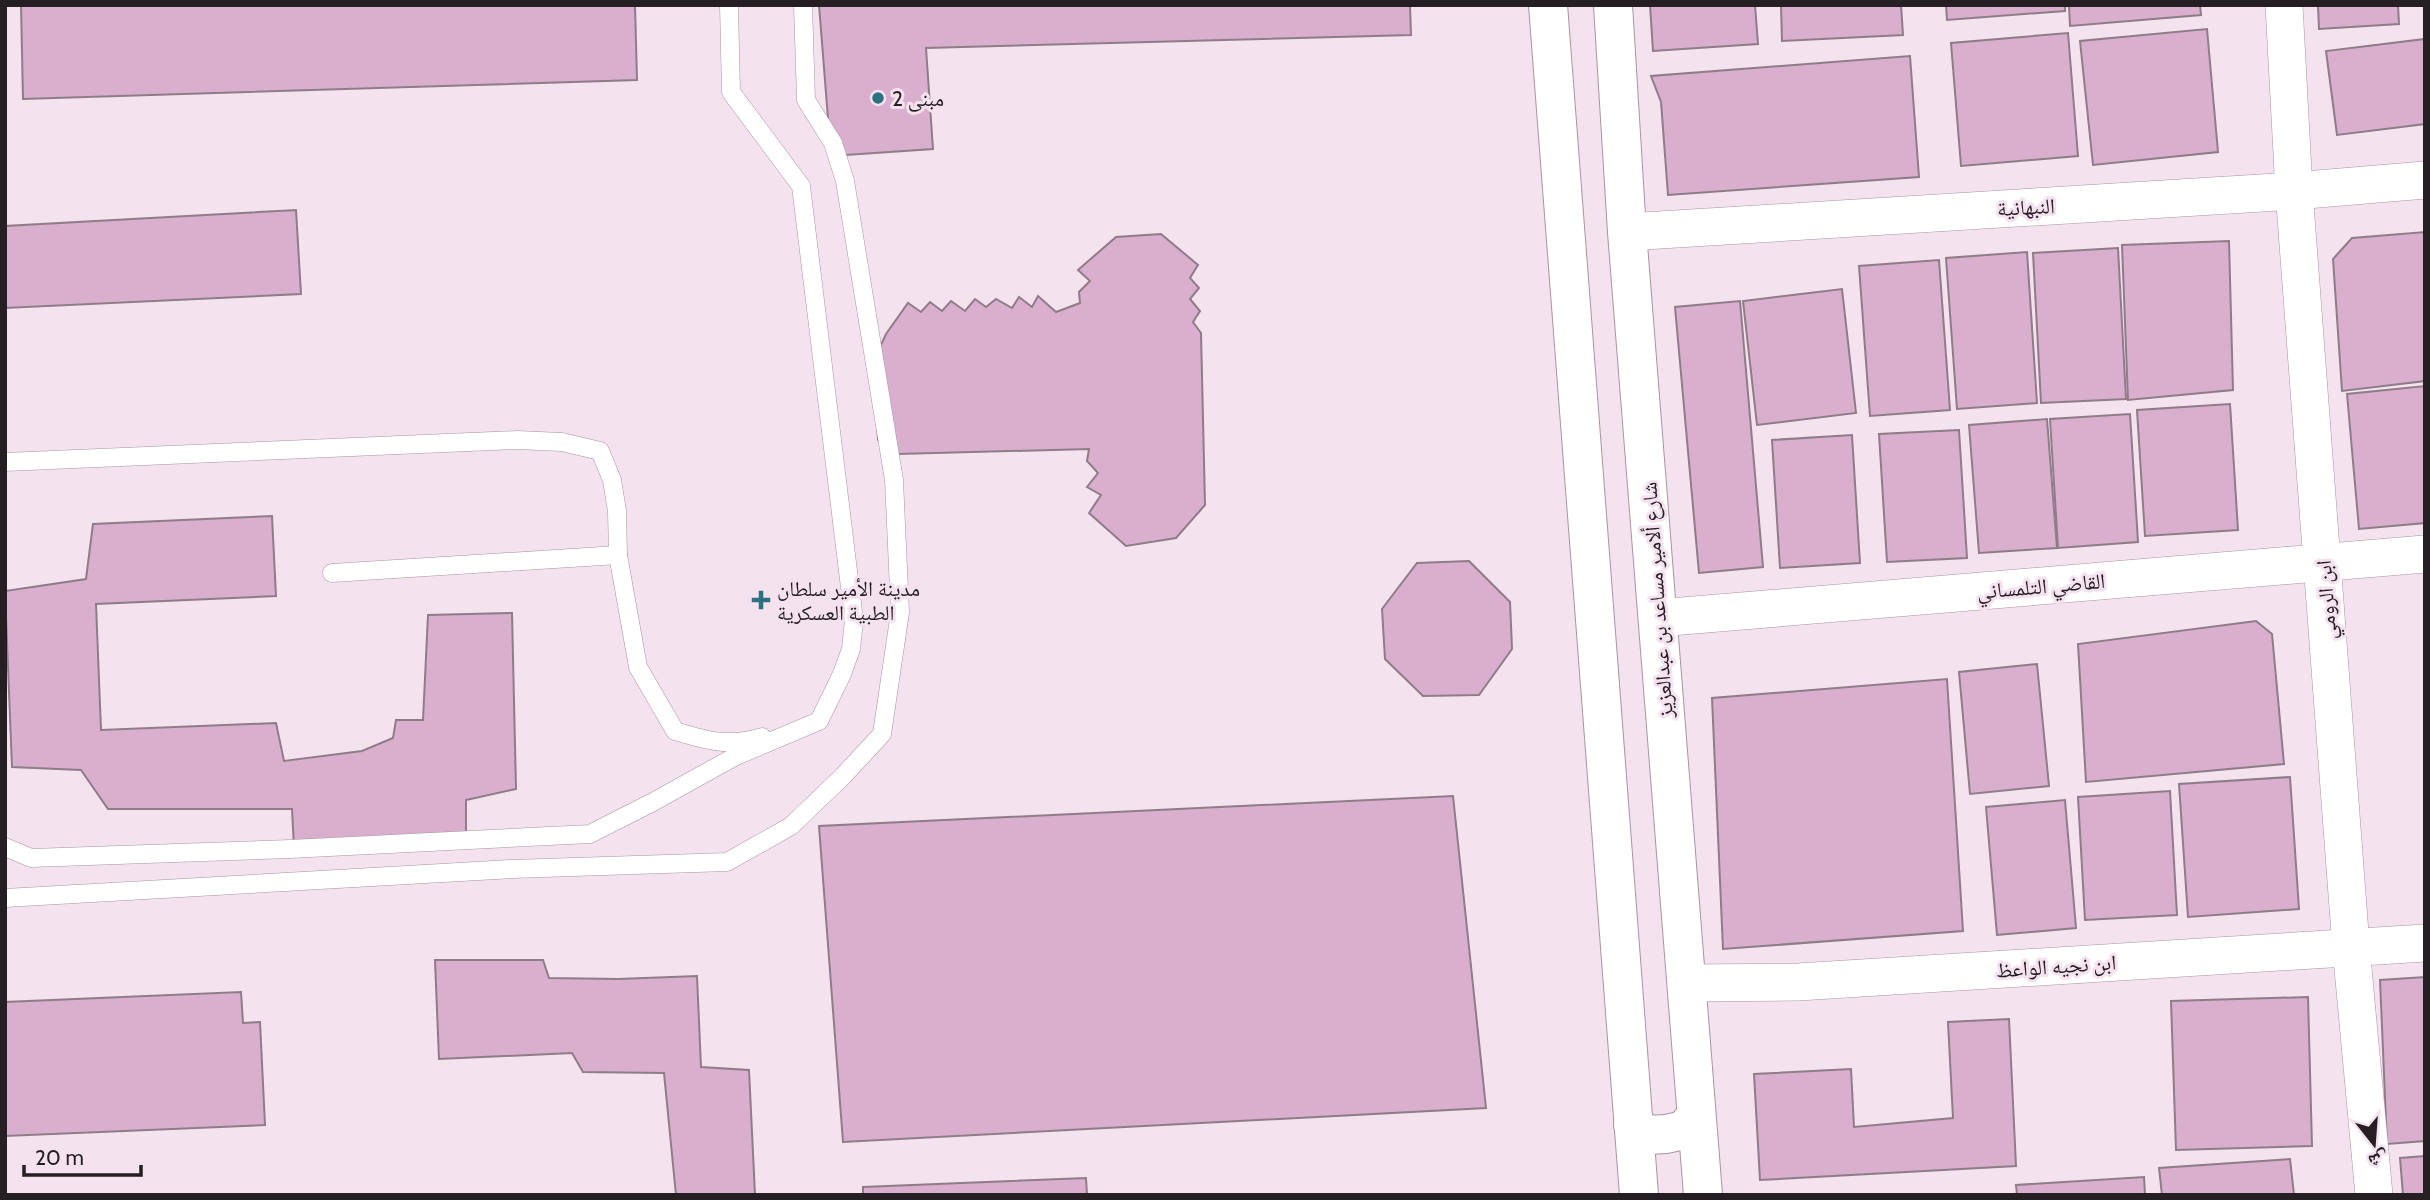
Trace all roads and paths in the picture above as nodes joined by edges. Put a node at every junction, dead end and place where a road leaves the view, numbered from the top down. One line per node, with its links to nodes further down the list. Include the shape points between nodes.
1 (729, 5): 15 (lane, via 731,92 801,186 854,620 851,649)
2 (803, 5): 17 (lane, via 806,100 834,143 845,181 894,480 900,612 882,734 791,826 727,862)
3 (1548, 5): 22 (street)
4 (1613, 5): 8 (street, شارع ألامير مساعد بن عبدالعزيز)
5 (2284, 5): 7 (street, ابن الرومي)
6 (2425, 180): 7 (street, النبهانية)
7 (2294, 191): 8 (street, النبهانية); 12 (street, ابن الرومي)
8 (1627, 232): 14 (street, شارع ألامير مساعد بن عبدالعزيز)
9 (5, 462): 11 (lane, via 517,440 562,442 600,451 612,480)
10 (2425, 554): 12 (street, القاضي التلمساني)
11 (618, 555): 13 (lane); 15 (lane, via 638,667 675,731 708,742 746,742)
12 (2324, 563): 14 (street, القاضي التلمساني); 19 (street, ابن الرومي)
13 (332, 573)
14 (1658, 618): 20 (street, شارع ألامير مساعد بن عبدالعزيز)
15 (819, 722): 16 (lane, via 736,757 590,834 31,859)
16 (5, 847)
17 (5, 898)
18 (2425, 943): 19 (street, ابن نجيه الواعظ)
19 (2351, 947): 20 (street, ابن نجيه الواعظ, via 1812,981); 25 (street, ابن الرومي)
20 (1687, 984): 21 (street, شارع ألامير مساعد بن عبدالعزيز)
21 (1696, 1115): 22 (street, via 1684,1130 1666,1134 1649,1135); 24 (street, شارع ألامير مساعد بن عبدالعزيز)
22 (1633, 1125): 23 (street)
23 (1639, 1195)
24 (1703, 1195)
25 (2374, 1195)

